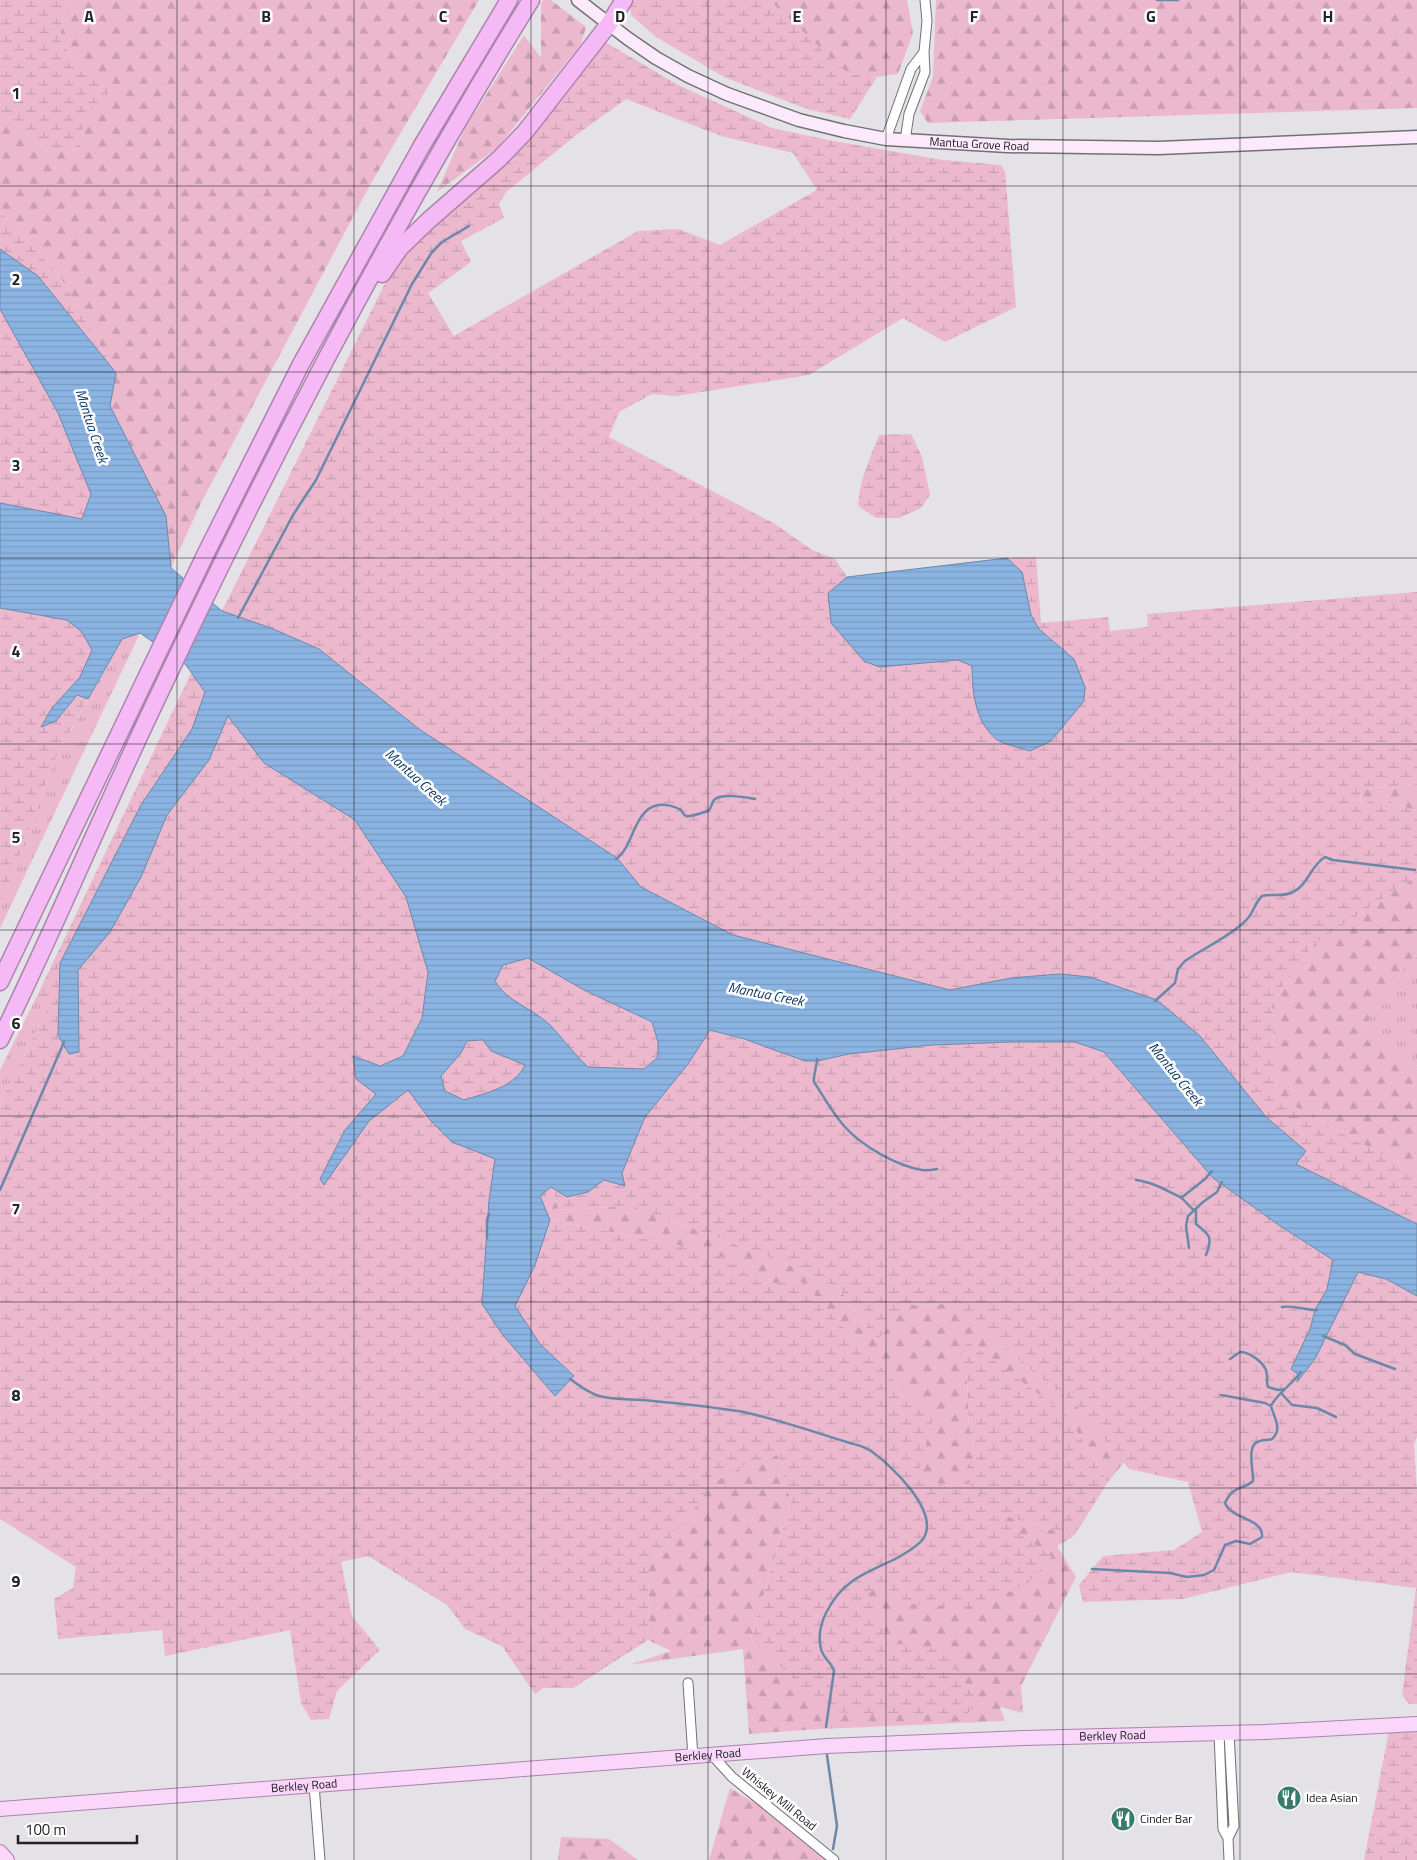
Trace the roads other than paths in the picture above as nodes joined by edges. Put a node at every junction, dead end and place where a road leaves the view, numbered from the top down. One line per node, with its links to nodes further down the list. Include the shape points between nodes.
1 (530, 0): 11 (highway, via 381,257)
2 (578, 0): 6 (main road, Mantua Grove Road)
3 (624, 0): 6 (highway)
4 (925, 0): 7 (street)
5 (506, 4): 12 (highway, via 421,147 301,364 207,551)
6 (609, 24): 9 (main road, Mantua Grove Road, via 656,58 727,94 799,120); 11 (highway, via 525,132 400,248 380,277 287,453)
7 (924, 52): 9 (street, via 911,69); 10 (street, via 925,72 909,114)
8 (1417, 137): 10 (main road, Mantua Grove Road, via 1159,148)
9 (886, 139): 10 (main road, Mantua Grove Road)
10 (905, 141)
11 (260, 486): 13 (highway, via 161,689)
12 (0, 982)
13 (0, 1040)
14 (688, 1683): 18 (street)
15 (1417, 1724): 16 (main road, Berkley Road)
16 (1224, 1733): 17 (main road, Berkley Road, via 988,1739); 27 (street, via 1223,1828 1228,1838)
17 (712, 1755): 18 (main road, Berkley Road); 26 (street, Whiskey Mill Road, via 732,1777)
18 (693, 1757): 19 (main road, Berkley Road)
19 (314, 1785): 20 (main road, Berkley Road); 25 (street)
20 (60, 1804): 21 (main road, Berkley Road); 22 (main road, via 43,1812)
21 (0, 1809)
22 (0, 1816)
23 (0, 1852): 24 (main road)
24 (7, 1860)
25 (320, 1860)
26 (834, 1860)
27 (1229, 1860)

